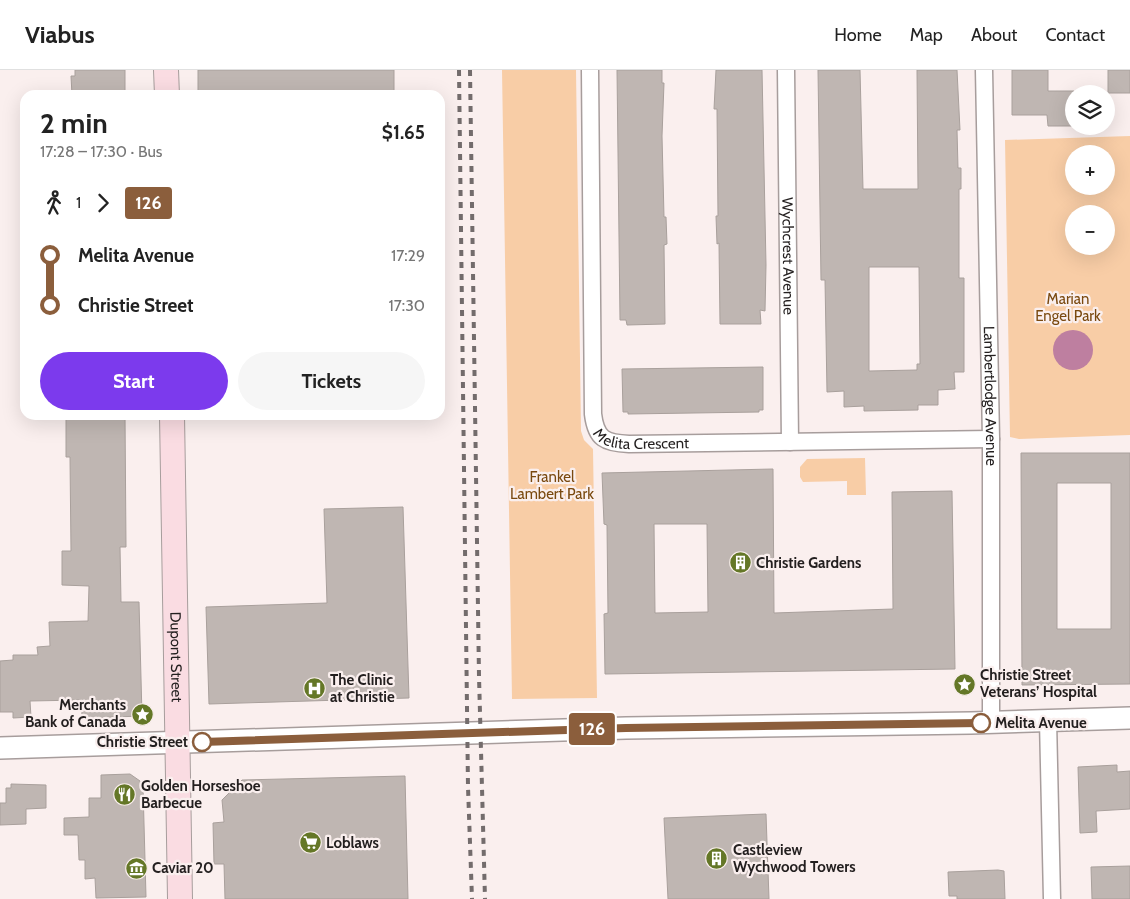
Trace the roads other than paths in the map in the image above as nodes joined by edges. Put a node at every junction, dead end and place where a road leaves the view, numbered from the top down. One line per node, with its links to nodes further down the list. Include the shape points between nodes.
1 (166, 70): 5 (main road)
2 (590, 70): 8 (street, Melita Crescent, via 593,414 598,435 617,444)
3 (786, 70): 8 (street, Wychcrest Avenue)
4 (984, 70): 7 (street, Lambertlodge Avenue)
5 (167, 90)
6 (172, 420): 12 (main road, Dupont Street)
7 (990, 438): 8 (street, Melita Crescent); 11 (street, Lambertlodge Avenue)
8 (790, 442)
9 (1130, 718): 10 (street)
10 (1048, 720): 11 (street); 15 (street)
11 (991, 723): 12 (street, via 626,728)
12 (177, 743): 13 (street); 14 (main road, Dupont Street)
13 (0, 748)
14 (180, 899)
15 (1052, 899)

